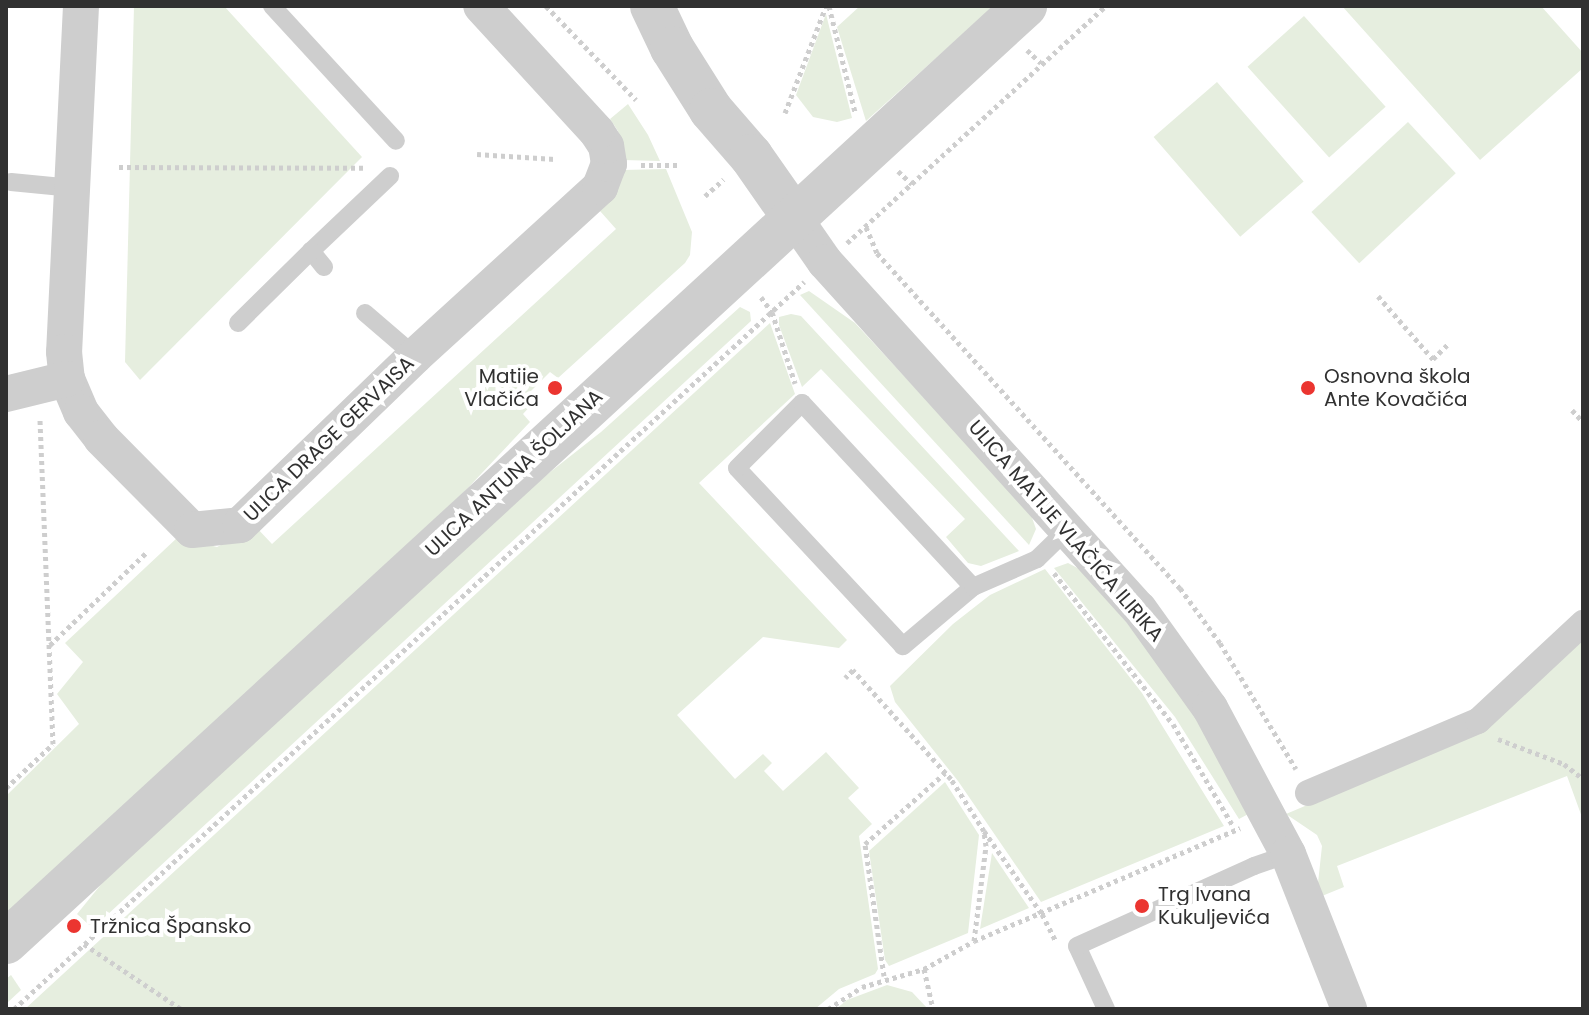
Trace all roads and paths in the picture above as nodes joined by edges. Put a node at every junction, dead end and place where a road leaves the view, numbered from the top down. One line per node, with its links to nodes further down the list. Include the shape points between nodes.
1 (81, 6): 23 (street, ULICA DRAGE GERVAISA)
2 (272, 6): 14 (lane)
3 (481, 6): 37 (street, ULICA DRAGE GERVAISA, via 597,132 609,164 600,187)
4 (652, 6): 25 (street, via 711,110)
5 (828, 6): 12 (path); 13 (path)
6 (1025, 6): 25 (street, ULICA ANTUNA ŠOLJANA)
7 (1106, 6): 10 (path)
8 (549, 7): 11 (path)
9 (1027, 50): 10 (path)
10 (1041, 63): 26 (path)
11 (636, 100)
12 (785, 113)
13 (858, 125)
14 (396, 141)
15 (477, 154): 16 (path)
16 (555, 159)
17 (636, 165): 18 (path)
18 (680, 165)
19 (119, 167): 21 (path)
20 (734, 170): 24 (path)
21 (381, 172): 28 (lane)
22 (11, 182): 23 (lane)
23 (73, 188): 38 (street, ULICA DRAGE GERVAISA)
24 (705, 196)
25 (793, 216): 44 (street, ULICA MATIJE VLAČIĆA ILIRIKA, via 825,262); 63 (street, ULICA ANTUNA ŠOLJANA)
26 (866, 227): 27 (path); 55 (path, via 877,253 1180,588 1269,720)
27 (857, 236)
28 (311, 251): 29 (lane); 35 (lane)
29 (324, 267)
30 (795, 291): 33 (path)
31 (759, 295): 33 (path)
32 (1378, 296): 36 (path, via 1433,359)
33 (772, 312): 40 (path); 64 (path)
34 (365, 313): 37 (lane)
35 (238, 323)
36 (1448, 344)
37 (415, 356): 38 (street, ULICA DRAGE GERVAISA, via 240,525 192,530 101,438 81,412)
38 (67, 379): 39 (street)
39 (6, 394)
40 (802, 403): 47 (lane); 47 (lane, via 737,468 903,646)
41 (39, 409): 49 (path)
42 (1572, 410): 43 (path)
43 (1583, 422)
44 (1068, 529): 47 (lane, via 1037,559); 60 (street, ULICA MATIJE VLAČIĆA ILIRIKA, via 1139,609 1210,708)
45 (147, 552): 49 (path)
46 (1051, 570): 58 (path, via 1173,724)
47 (973, 587)
48 (1583, 623): 51 (street, via 1478,721)
49 (49, 645): 54 (path, via 53,744)
50 (845, 678): 52 (path, via 853,670)
51 (1458, 729): 53 (path, via 1551,757); 55 (street)
52 (945, 773): 57 (path); 67 (path, via 865,844)
53 (1583, 779)
54 (6, 788)
55 (1308, 793)
56 (1245, 825): 58 (path)
57 (984, 831): 61 (path); 62 (path)
58 (1236, 831): 59 (path); 61 (path)
59 (1241, 842)
60 (1288, 854): 72 (lane, via 1077,946); 73 (street, ULICA MATIJE VLAČIĆA ILIRIKA)
61 (1042, 914): 62 (path); 65 (path)
62 (974, 941): 66 (path)
63 (6, 942)
64 (84, 944): 68 (path); 69 (path)
65 (1061, 954)
66 (924, 969): 70 (path, via 862,987); 71 (path)
67 (884, 976)
68 (14, 1009)
69 (181, 1009)
70 (828, 1009)
71 (933, 1009)
72 (1106, 1009)
73 (1349, 1009)

